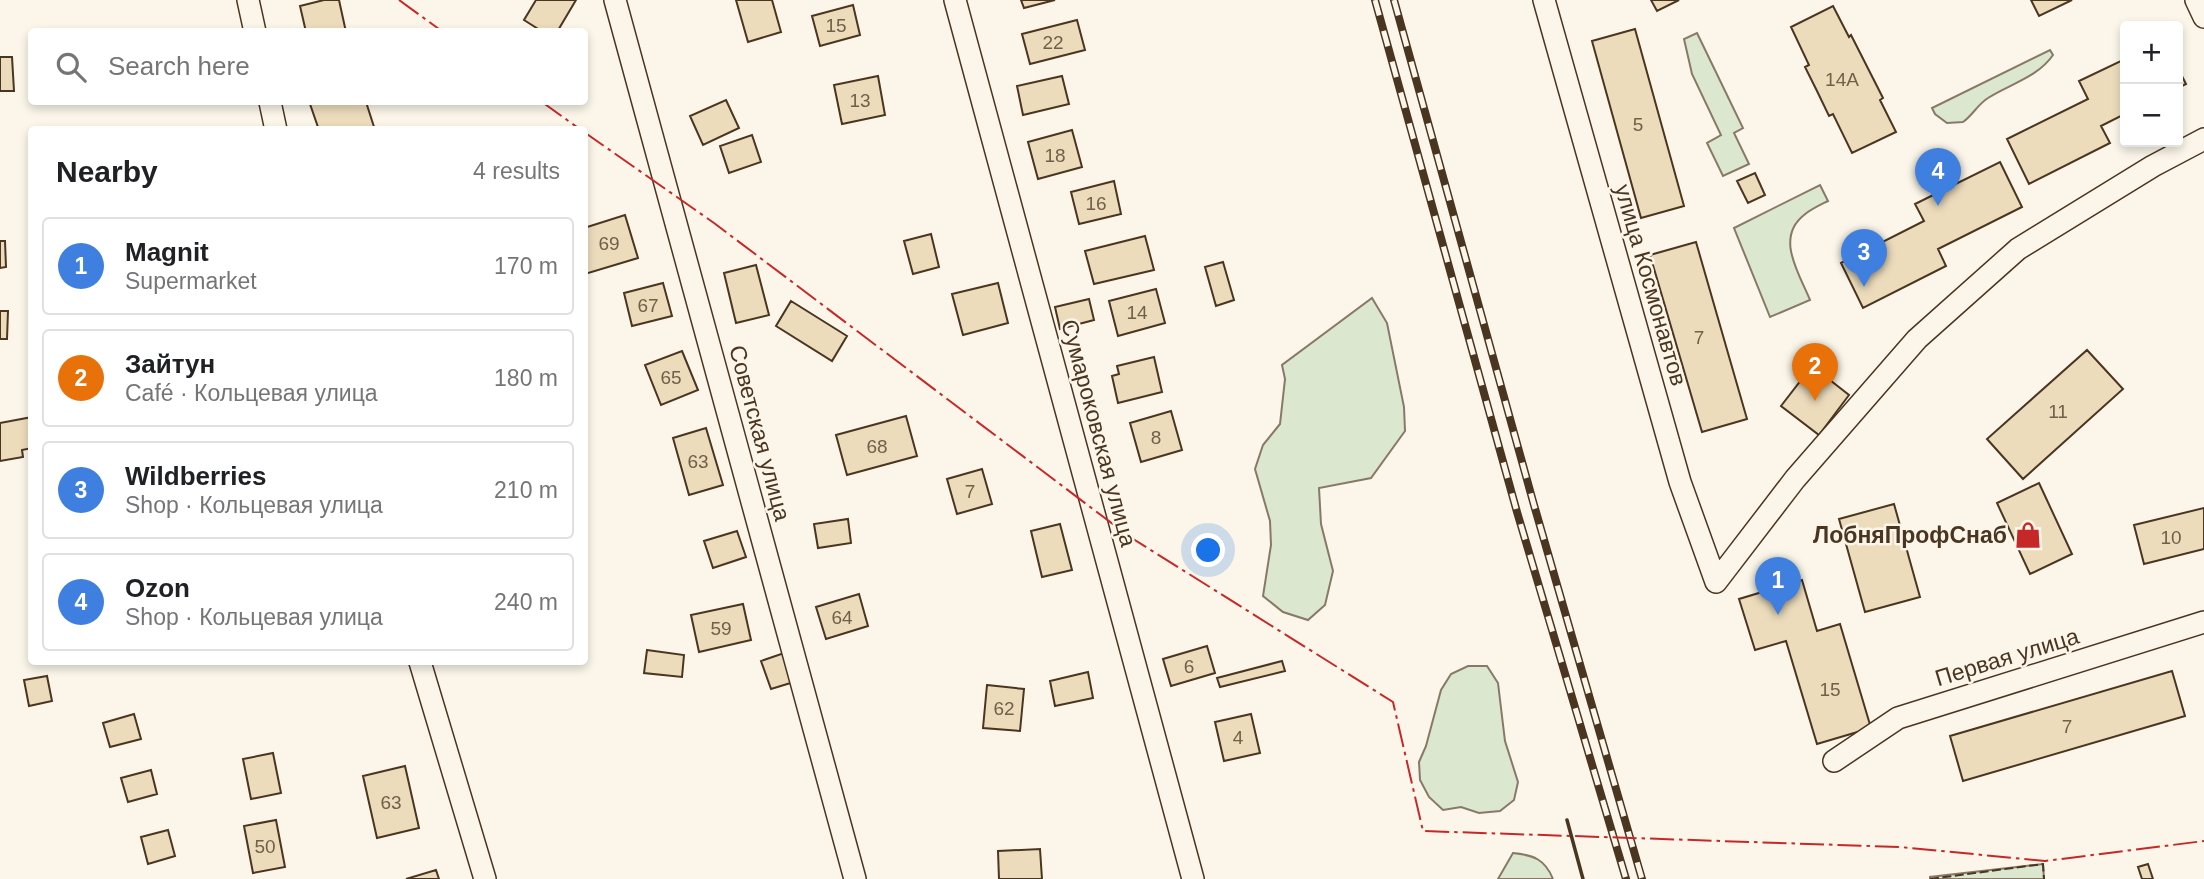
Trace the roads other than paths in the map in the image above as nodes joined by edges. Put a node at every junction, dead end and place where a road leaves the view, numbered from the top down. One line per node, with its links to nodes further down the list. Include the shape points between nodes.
1 (248, 0): 7 (street)
2 (615, 0): 15 (street, Советская улица)
3 (955, 0): 16 (street, Сумароковская улица)
4 (1544, 0): 10 (street, улица Космонавтов, via 1681,485 1716,582 1795,479 1917,339 2018,249)
5 (2196, 0): 6 (street)
6 (2204, 17)
7 (254, 28)
8 (271, 105): 9 (street)
9 (275, 126)
10 (2204, 139)
11 (2204, 622): 13 (street, Первая улица, via 1898,718)
12 (421, 665): 14 (street)
13 (1834, 761)
14 (485, 879)
15 (855, 879)
16 (1193, 879)

